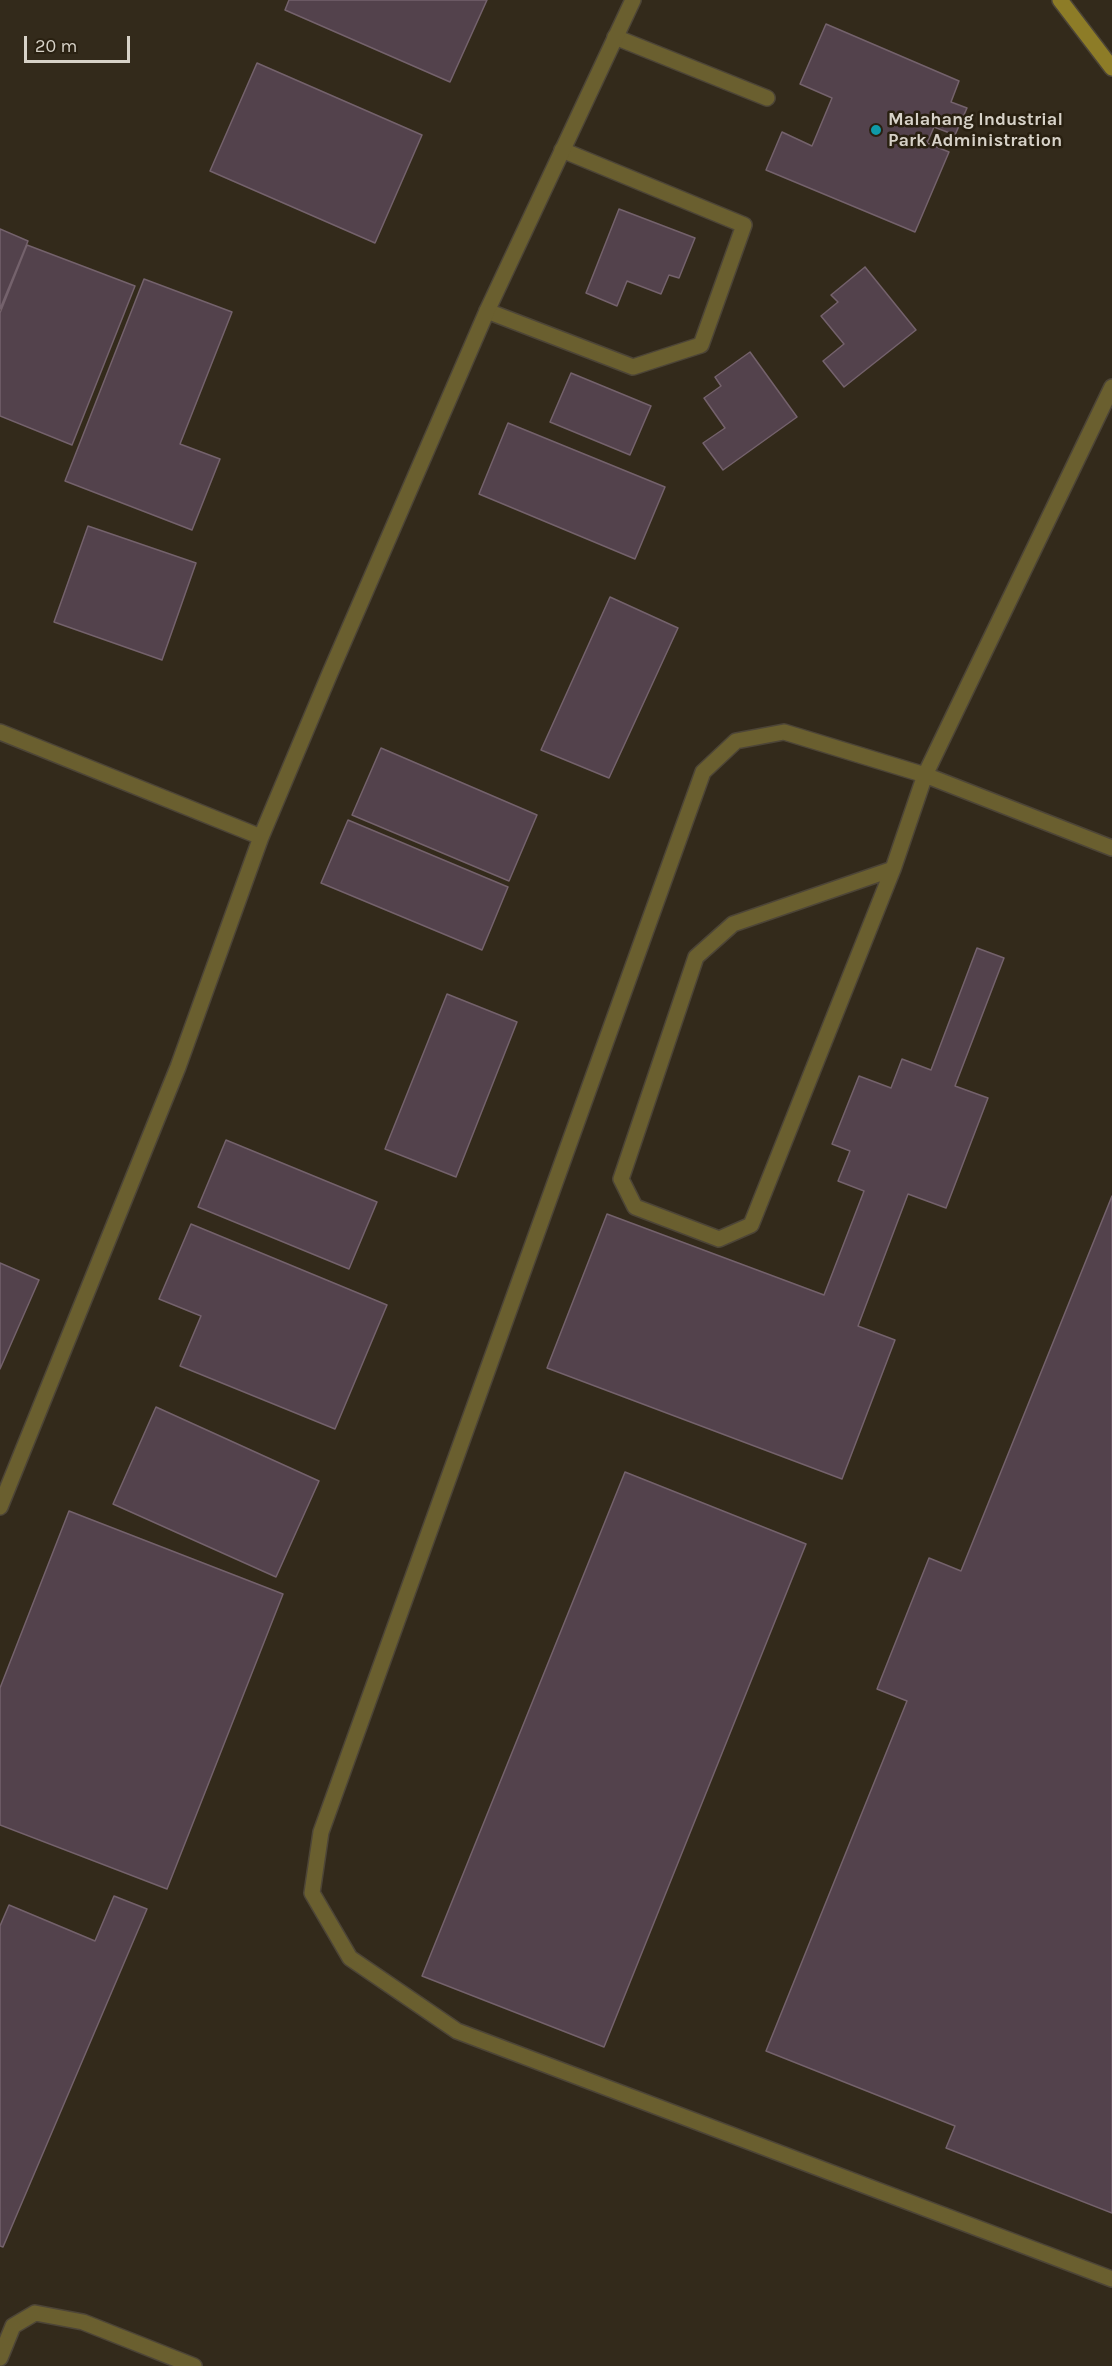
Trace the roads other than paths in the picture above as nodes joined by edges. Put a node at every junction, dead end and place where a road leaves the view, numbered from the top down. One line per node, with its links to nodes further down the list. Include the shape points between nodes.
1 (633, 0): 3 (street)
2 (1060, 0): 4 (main road)
3 (615, 37): 5 (street); 6 (street)
4 (1112, 68)
5 (767, 98)
6 (562, 150): 7 (street); 7 (street, via 744,225 701,345 633,367)
7 (487, 311): 11 (street)
8 (1112, 387): 10 (street)
9 (0, 732): 11 (street)
10 (925, 776): 12 (street); 13 (street); 15 (street, via 784,732 736,741 703,772 321,1832 312,1893 350,1958 457,2031)
11 (261, 837): 14 (street, via 178,1066)
12 (1112, 848)
13 (893, 869): 13 (street, via 751,1225 719,1239 635,1207 621,1179 696,957 733,924)
14 (0, 1507)
15 (1112, 2279)
16 (0, 2358): 17 (street, via 13,2326 35,2313 83,2322)
17 (194, 2366)

